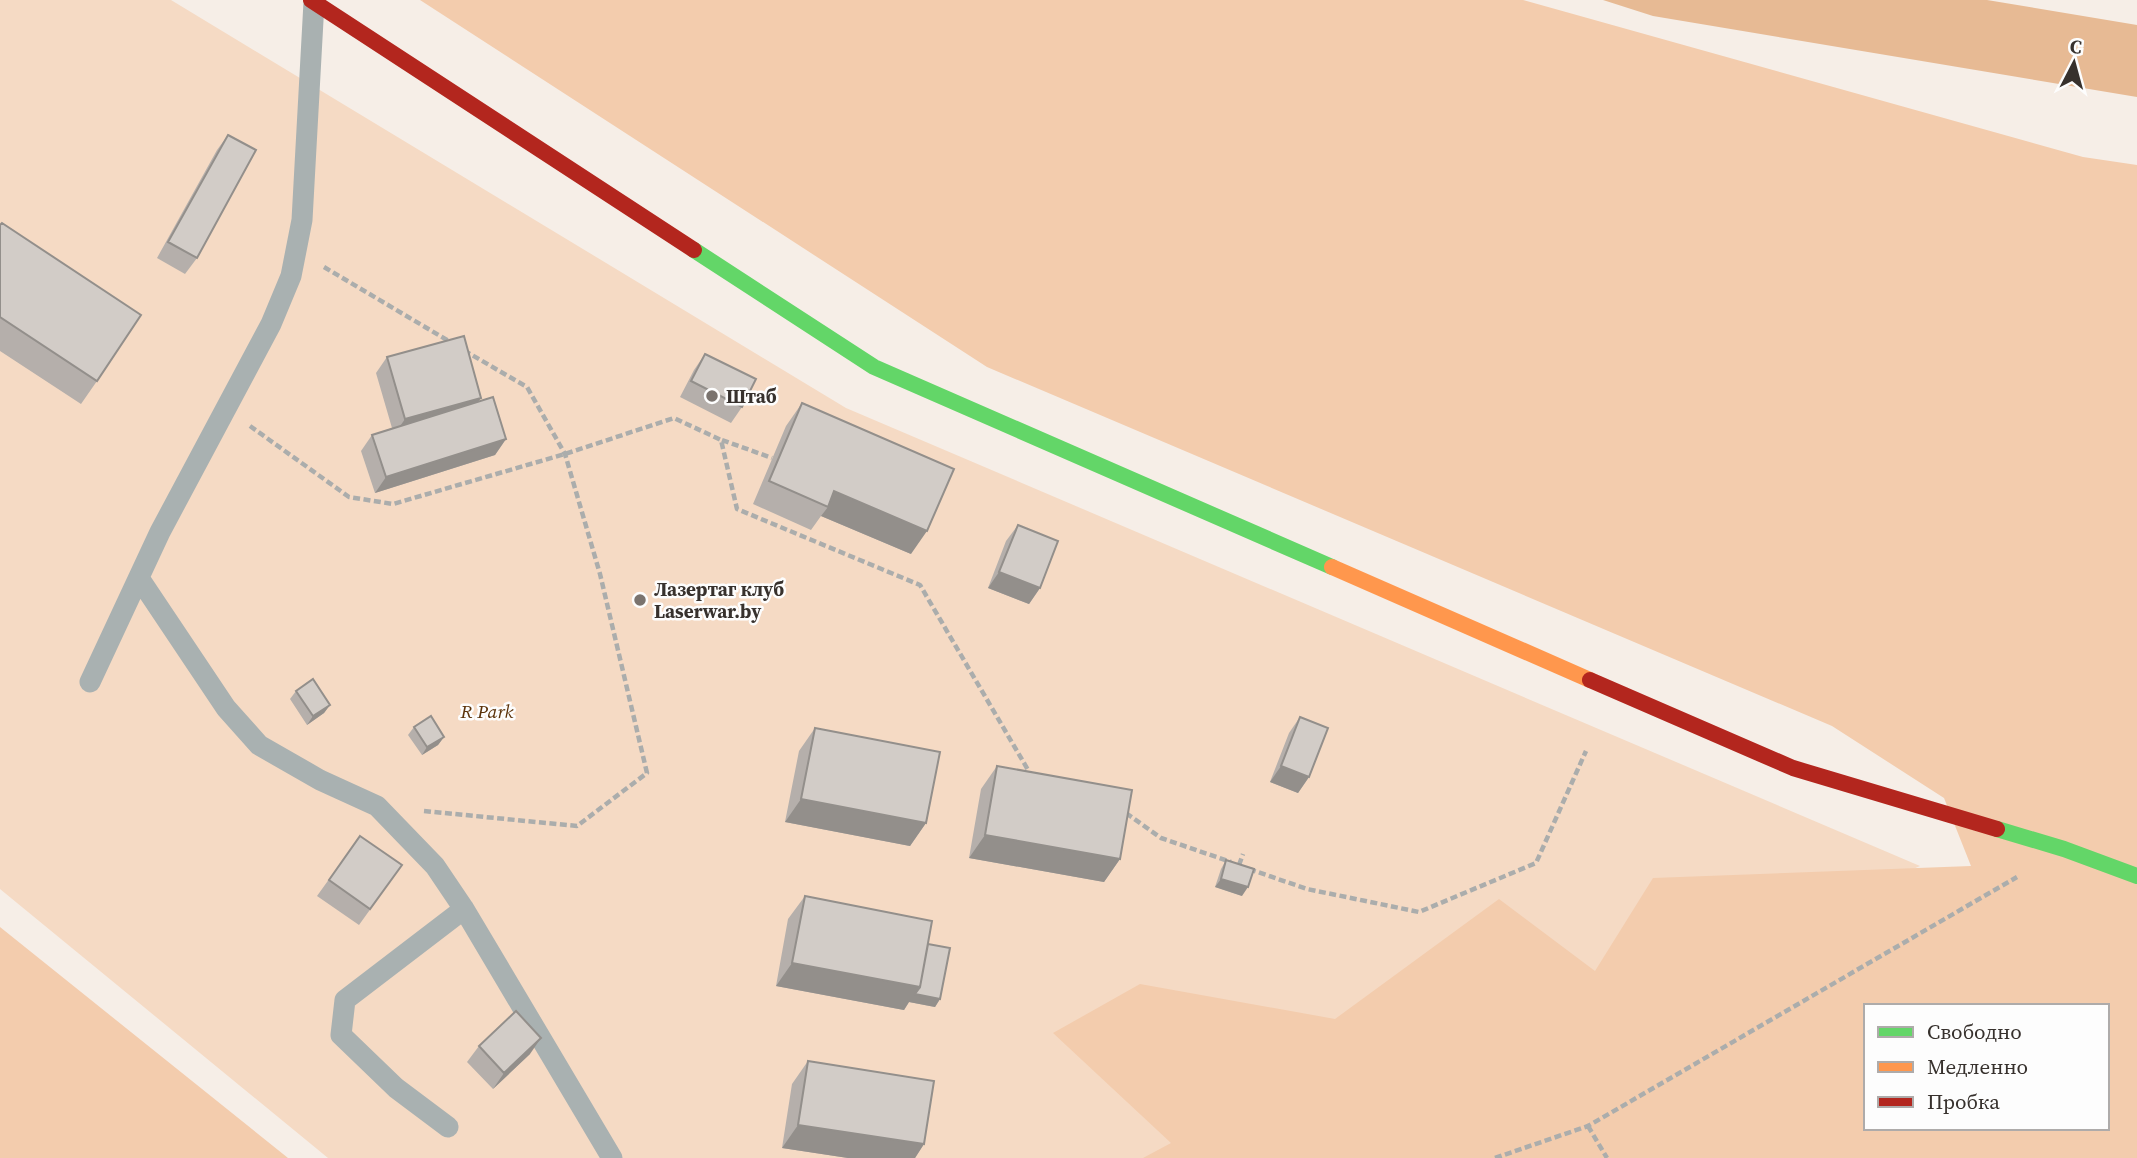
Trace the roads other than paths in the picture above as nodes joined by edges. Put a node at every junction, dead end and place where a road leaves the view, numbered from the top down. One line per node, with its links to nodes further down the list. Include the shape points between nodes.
1 (313, 1): 2 (lane, via 302,220 291,276 271,324); 4 (street, via 874,367 1793,768 2064,849)
2 (139, 578): 3 (lane); 5 (lane, via 226,708 259,745 377,806 435,866)
3 (90, 682)
4 (2137, 876)
5 (464, 909): 6 (lane, via 345,1000 341,1035 396,1088); 7 (lane)
6 (448, 1127)
7 (612, 1158)

